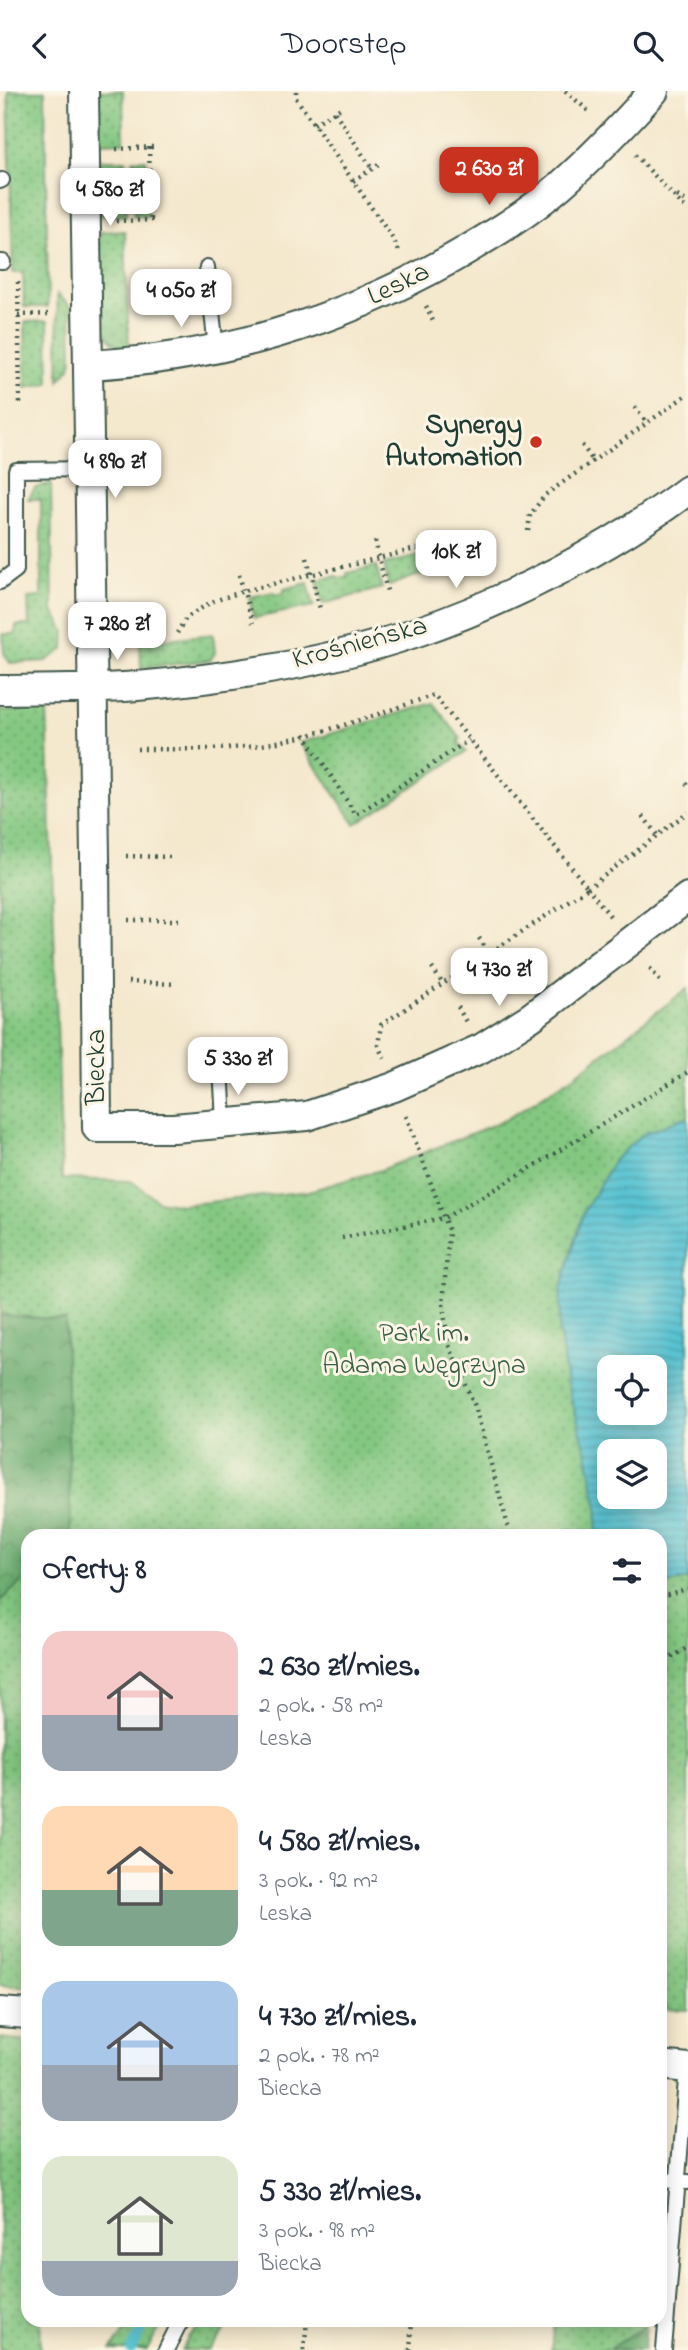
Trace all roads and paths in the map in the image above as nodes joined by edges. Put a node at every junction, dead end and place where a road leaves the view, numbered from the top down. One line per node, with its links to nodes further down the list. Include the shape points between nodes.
1 (84, 91): 24 (street)
2 (296, 91): 8 (path, via 296,99)
3 (565, 91): 5 (path)
4 (654, 91): 19 (street, Leska, via 559,187 494,235)
5 (581, 104)
6 (344, 106): 7 (path)
7 (335, 112): 8 (path); 12 (path)
8 (314, 124): 13 (path)
9 (149, 147): 17 (path)
10 (380, 164): 12 (path)
11 (648, 167): 14 (path)
12 (372, 169): 13 (path)
13 (353, 181): 19 (path, via 393,239)
14 (671, 191): 15 (path); 16 (path)
15 (688, 202)
16 (688, 211)
17 (151, 221)
18 (207, 267): 23 (lane)
19 (413, 280): 23 (street, Leska, via 322,320)
20 (18, 293): 22 (path)
21 (52, 314): 22 (path)
22 (19, 315): 26 (path)
23 (216, 348): 24 (street, Leska)
24 (89, 365): 31 (street)
25 (688, 394): 28 (path)
26 (20, 404)
27 (635, 407): 28 (path)
28 (647, 423): 30 (path)
29 (582, 445): 30 (path)
30 (593, 461): 33 (path, via 545,495 530,515)
31 (90, 469): 40 (lane, via 16,470 16,570); 46 (street)
32 (688, 490): 46 (street, Krośnieńska, via 600,548 536,582 417,632 314,661)
33 (528, 531)
34 (375, 541): 37 (path)
35 (475, 557): 37 (path, via 456,544)
36 (307, 558): 39 (path)
37 (379, 558): 39 (path); 42 (path)
38 (239, 575): 41 (path)
39 (311, 575): 41 (path); 43 (path)
40 (0, 582)
41 (244, 591): 44 (path); 45 (path, via 203,607 186,618)
42 (387, 591)
43 (320, 609)
44 (253, 623)
45 (177, 633)
46 (92, 688): 47 (street, Krośnieńska); 54 (street, Biecka)
47 (0, 690)
48 (304, 734): 49 (path, via 433,695); 49 (path, via 356,814); 50 (path, via 222,749)
49 (470, 740): 56 (path)
50 (137, 749)
51 (688, 812): 53 (path)
52 (643, 816): 53 (path)
53 (657, 835): 56 (path)
54 (95, 856): 55 (path); 59 (street, Biecka)
55 (174, 857)
56 (588, 888): 58 (path); 62 (path)
57 (688, 897): 70 (street, Biecka, via 531,1017 482,1048 394,1087 307,1116)
58 (603, 907)
59 (95, 920): 60 (path); 64 (street, Biecka)
60 (180, 920)
61 (479, 938): 62 (path)
62 (489, 953): 66 (path)
63 (432, 968): 66 (path)
64 (96, 983): 65 (path); 70 (street, Biecka, via 97,1128)
65 (176, 984)
66 (443, 984): 67 (path, via 381,1025)
67 (378, 1045)
68 (220, 1047): 70 (lane)
69 (688, 1072): 72 (path)
70 (224, 1123)
71 (412, 1132): 72 (path)
72 (444, 1218): 73 (path); 74 (path, via 449,1232 443,1304 448,1343 475,1406)
73 (342, 1238)
74 (509, 1529)
75 (688, 1589): 76 (path)
76 (667, 1594)
77 (688, 1647): 78 (path)
78 (667, 1660)
79 (0, 2012): 80 (street)
80 (21, 2014)
81 (678, 2067): 82 (lane)
82 (683, 2182): 83 (lane)
83 (667, 2323)
84 (178, 2327): 88 (lane)
85 (306, 2327): 89 (path)
86 (412, 2327): 90 (path)
87 (667, 2327): 91 (lane)
88 (166, 2350)
89 (304, 2350)
90 (410, 2350)
91 (664, 2350)

